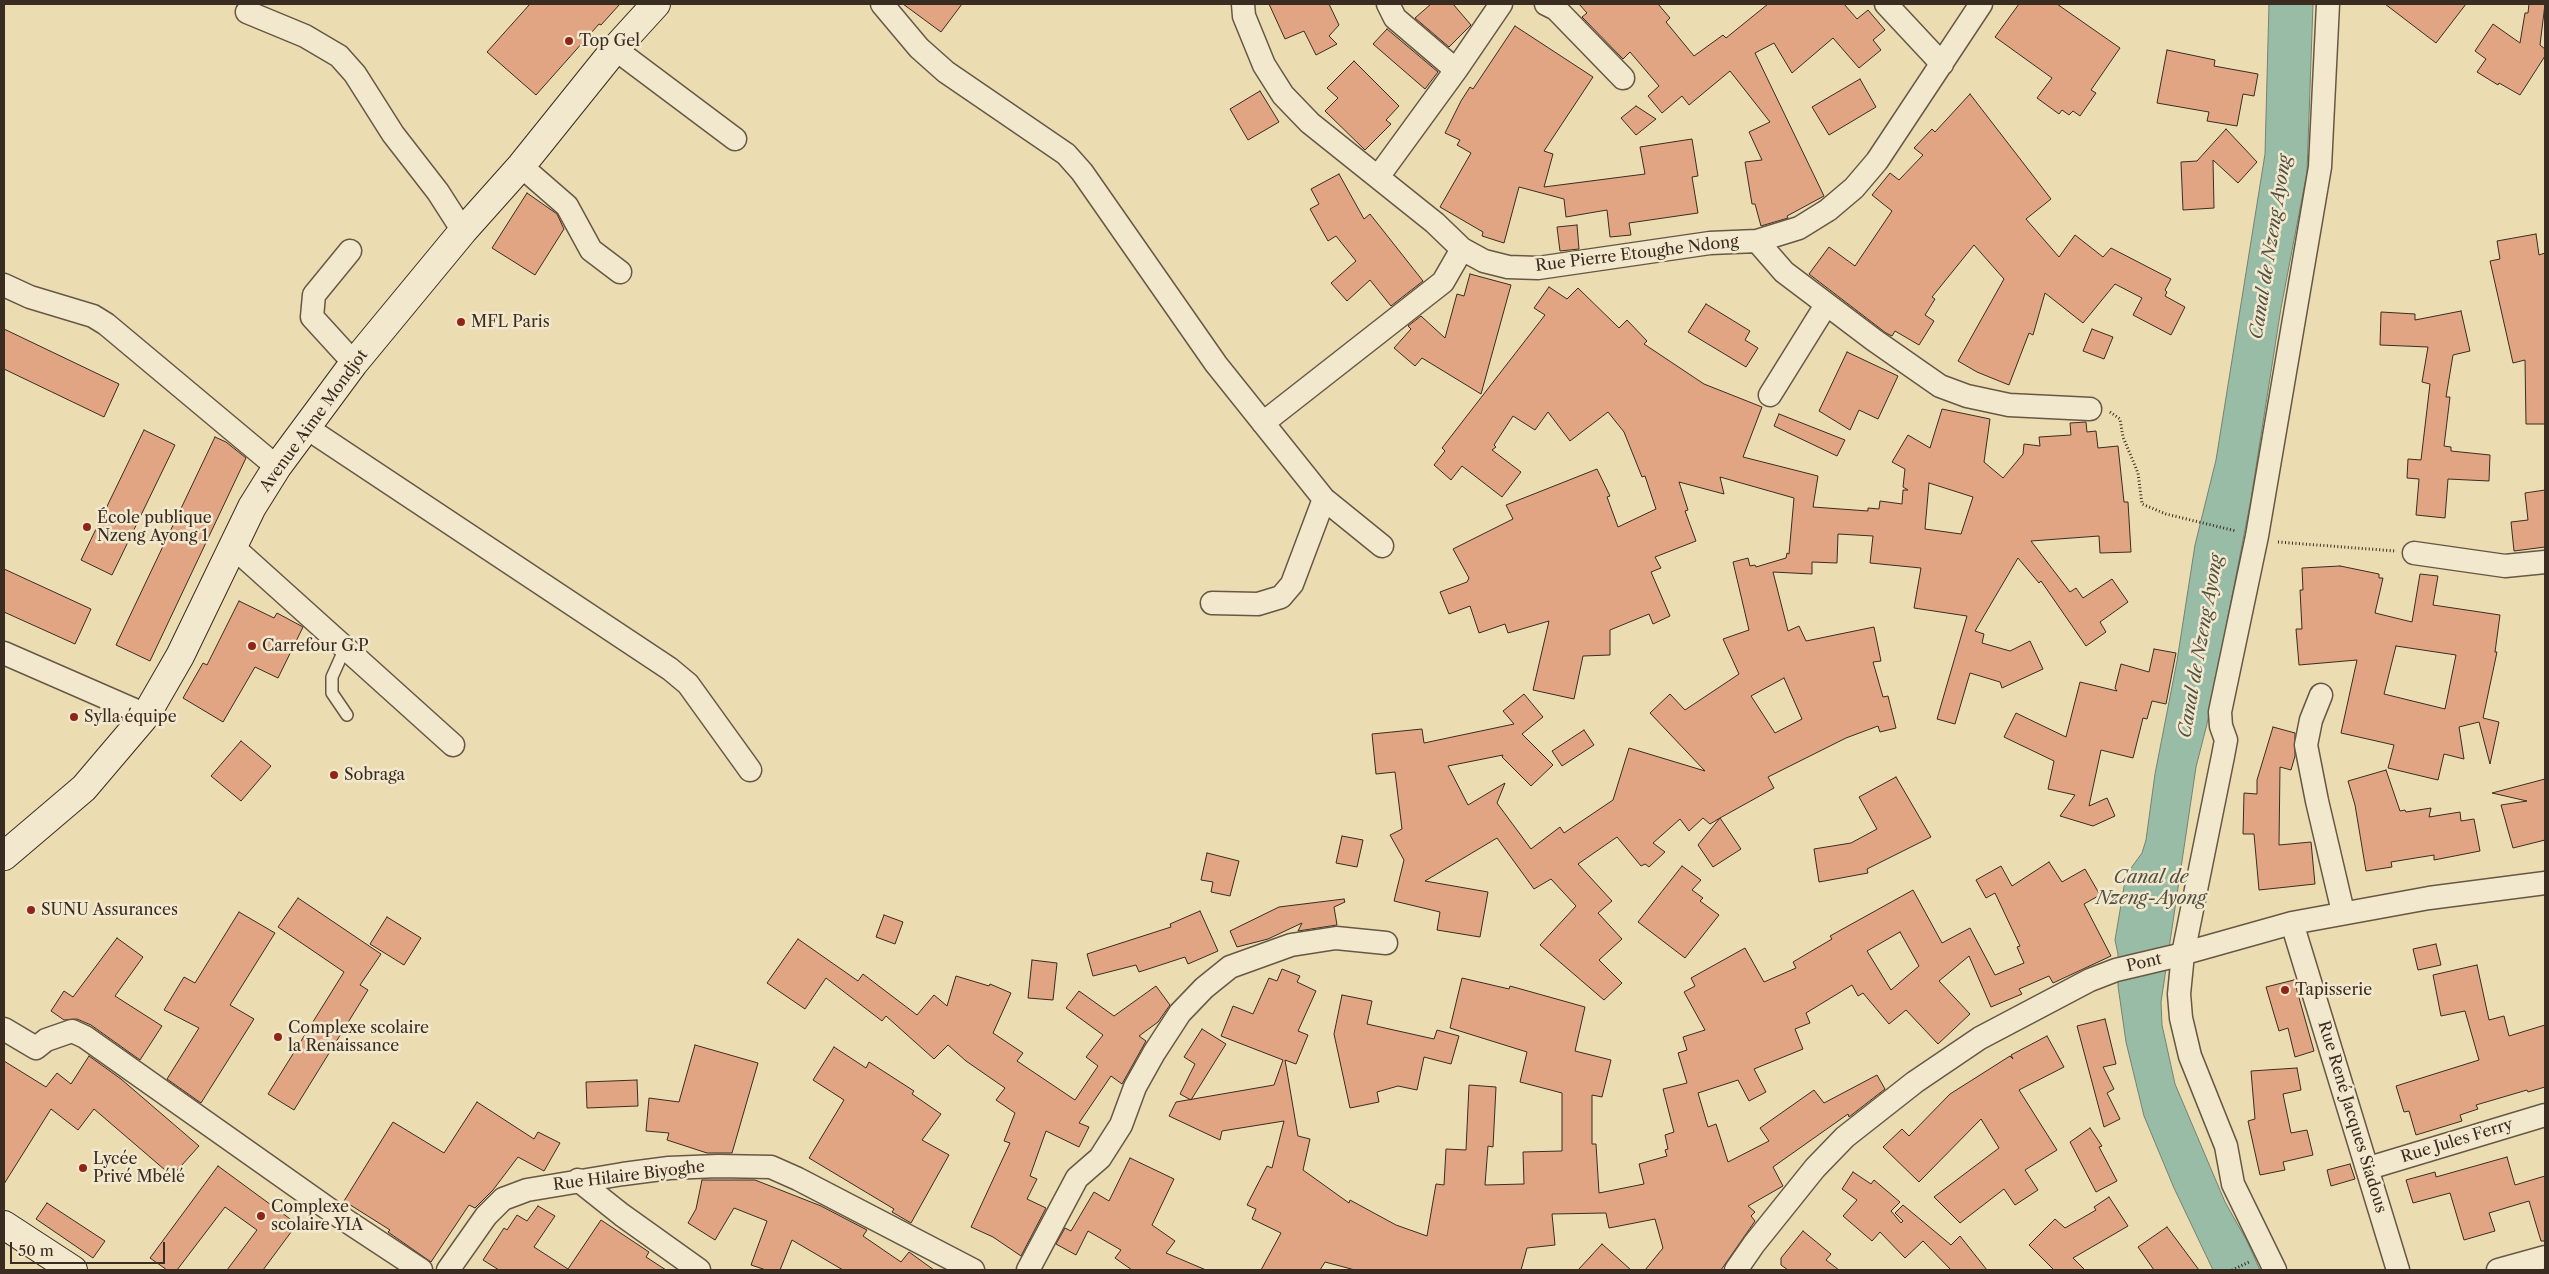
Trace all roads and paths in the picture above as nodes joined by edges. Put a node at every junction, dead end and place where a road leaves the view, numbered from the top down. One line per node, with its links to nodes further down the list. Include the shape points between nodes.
1 (656, 4): 11 (main road, Avenue Aime Mondjot)
2 (882, 4): 28 (street, via 919,48 946,72 1066,154 1082,172 1216,364)
3 (1243, 4): 17 (street, Rue Pierre Etoughe Ndong, via 1244,16 1264,65 1283,95 1310,123)
4 (1388, 4): 13 (street, via 1395,18)
5 (1500, 4): 13 (street)
6 (1546, 4): 14 (street, via 1556,9)
7 (1886, 4): 12 (street)
8 (1982, 4): 12 (street, Rue Pierre Etoughe Ndong)
9 (2328, 4): 51 (street, via 2320,166 2257,536 2220,712 2226,740)
10 (247, 12): 18 (street, via 305,36 339,56 355,74)
11 (615, 49): 15 (street); 16 (main road, Avenue Aime Mondjot)
12 (1942, 64): 19 (street, Rue Pierre Etoughe Ndong, via 1877,161 1854,188 1799,228)
13 (1456, 70): 17 (street)
14 (1623, 78)
15 (734, 139)
16 (520, 166): 18 (main road, Avenue Aime Mondjot); 22 (street, via 567,206 590,250)
17 (1378, 177): 20 (street, Rue Pierre Etoughe Ndong)
18 (463, 231): 25 (main road, Avenue Aime Mondjot)
19 (1758, 241): 20 (street, Rue Pierre Etoughe Ndong, via 1710,243 1538,268 1492,263); 24 (street, via 1784,272)
20 (1462, 249): 28 (street, via 1442,282)
21 (350, 251): 25 (street, via 314,296 312,317)
22 (620, 272)
23 (4, 285): 30 (street, via 93,316 106,324)
24 (1826, 305): 26 (street); 27 (street, via 1940,386 2009,405)
25 (354, 363): 29 (main road, Avenue Aime Mondjot)
26 (1770, 395)
27 (2090, 409): 32 (path, via 2110,411 2120,419 2123,437 2138,473 2142,504 2196,523)
28 (1263, 423): 31 (street)
29 (307, 428): 30 (main road, Avenue Aime Mondjot); 45 (street, via 670,669 688,684)
30 (277, 467): 34 (main road, Avenue Aime Mondjot)
31 (1324, 499): 35 (street); 38 (street, via 1292,584 1281,597 1258,604)
32 (2239, 532)
33 (2278, 542): 36 (path)
34 (232, 546): 39 (street); 43 (main road, Avenue Aime Mondjot, via 180,656)
35 (1382, 546)
36 (2414, 552): 37 (street, via 2504,566)
37 (2545, 562)
38 (1212, 603)
39 (346, 648): 42 (lane, via 332,677 332,693); 44 (street)
40 (4, 653): 43 (street)
41 (2321, 695): 48 (street, via 2306,745)
42 (347, 714)
43 (146, 715): 46 (main road, Avenue Aime Mondjot, via 84,788)
44 (453, 745)
45 (750, 770)
46 (4, 856)
47 (2545, 882): 48 (street)
48 (2344, 912): 49 (street)
49 (2292, 923): 51 (street, Pont); 54 (street, Rue René Jacques Siadous)
50 (1386, 943): 63 (street, via 1336,938 1291,945 1230,967 1204,988 1180,1012 1154,1053 1134,1087 1121,1125 1100,1158 1077,1178)
51 (2177, 955): 64 (street, Pont, via 2090,980 1980,1038 1922,1076 1845,1137 1815,1168); 65 (street, via 2181,1018 2190,1056 2226,1146 2239,1201)
52 (4, 1029): 59 (street, via 36,1048 46,1040 72,1031 85,1037 330,1210)
53 (2545, 1115): 54 (street, Rue Jules Ferry)
54 (2368, 1168): 66 (street, Rue René Jacques Siadous)
55 (578, 1180): 60 (street, Rue Hilaire Biyoghe, via 527,1190 503,1199 486,1216); 61 (street, via 622,1216); 62 (street, Rue Hilaire Biyoghe, via 669,1168 771,1167)
56 (4, 1225): 58 (main road)
57 (2545, 1257): 67 (street)
58 (74, 1270)
59 (421, 1270)
60 (448, 1270)
61 (699, 1270)
62 (973, 1270)
63 (1028, 1270)
64 (1736, 1270)
65 (2275, 1270)
66 (2398, 1270)
67 (2498, 1270)

